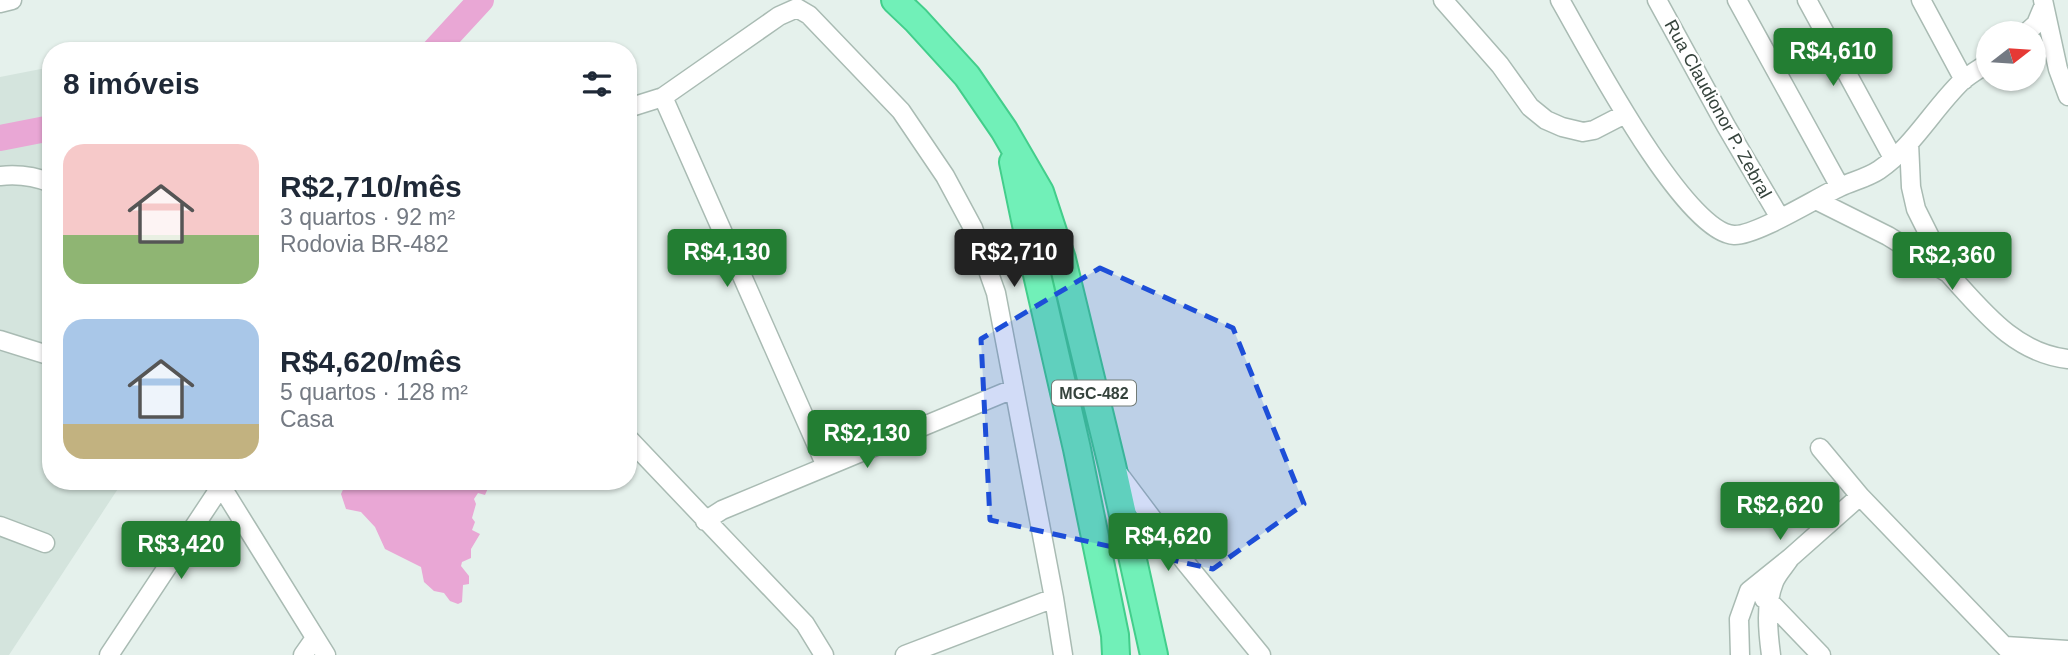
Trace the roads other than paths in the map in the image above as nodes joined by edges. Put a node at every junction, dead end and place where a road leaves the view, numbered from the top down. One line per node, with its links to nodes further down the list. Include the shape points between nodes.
1 (12, 0): 9 (street)
2 (895, 0): 18 (highway, MGC-482, via 967,76)
3 (1443, 0): 17 (street, via 1530,107 1546,120 1583,132)
4 (1560, 0): 17 (street)
5 (1657, 0): 25 (street, Rua Claudionor P. Zebral)
6 (1737, 0): 23 (street)
7 (1807, 0): 20 (street)
8 (1921, 0): 13 (street)
9 (0, 3)
10 (2043, 3): 11 (street); 14 (street)
11 (2037, 21)
12 (1976, 71): 13 (street)
13 (1964, 79): 19 (street)
14 (2068, 96)
15 (663, 97): 16 (street); 30 (street, via 779,16 797,8 810,15 901,111 945,176 973,228 996,293); 34 (street)
16 (637, 105)
17 (1625, 114): 25 (street, via 1678,191 1715,229 1737,235)
18 (1009, 139): 33 (highway, MGC-482, via 1040,192 1062,259); 54 (highway, MGC-482, via 1077,449)
19 (1909, 143): 20 (street); 26 (street, via 1916,209)
20 (1893, 158): 23 (street, via 1878,171)
21 (0, 176): 22 (street)
22 (42, 179)
23 (1840, 187): 24 (street)
24 (1816, 200): 25 (street); 26 (street)
25 (1780, 218)
26 (1948, 273): 29 (street, via 2021,345)
27 (0, 340): 28 (street)
28 (42, 353)
29 (2068, 359)
30 (1013, 389): 34 (street); 43 (street)
31 (637, 448): 38 (street)
32 (1820, 448): 37 (street)
33 (1112, 465): 55 (highway, MGC-482); 56 (street)
34 (826, 466): 38 (street)
35 (216, 490): 48 (street)
36 (224, 490): 45 (street)
37 (1860, 496): 41 (street); 47 (street)
38 (705, 521): 51 (street, via 804,624)
39 (0, 526): 40 (street)
40 (45, 543)
41 (1790, 558): 42 (street); 44 (street, via 1774,582)
42 (1749, 591): 44 (street); 57 (street, via 1739,619)
43 (1054, 598): 52 (street); 53 (street)
44 (1770, 603): 58 (street); 59 (street)
45 (315, 638): 49 (street); 50 (street)
46 (2068, 650): 47 (street)
47 (2009, 651)
48 (109, 655)
49 (303, 655)
50 (326, 655)
51 (824, 655)
52 (905, 655)
53 (1063, 655)
54 (1116, 655)
55 (1154, 655)
56 (1261, 655)
57 (1740, 655)
58 (1772, 655)
59 (1821, 655)

